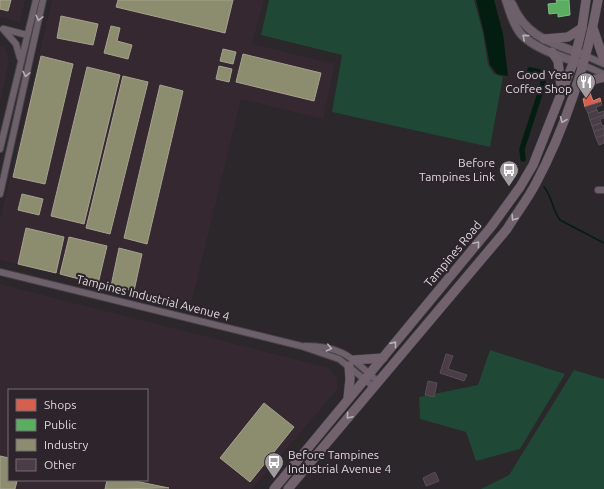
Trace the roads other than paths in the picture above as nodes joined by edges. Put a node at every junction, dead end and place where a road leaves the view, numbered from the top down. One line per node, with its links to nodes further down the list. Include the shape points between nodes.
1 (36, 0): 10 (street)
2 (43, 0): 23 (street, one-way to 23)
3 (506, 0): 12 (street, one-way to 3, via 534,44 521,34)
4 (510, 0): 11 (street, via 525,27)
5 (586, 0): 7 (main road, Tampines Road)
6 (598, 0): 8 (main road, Tampines Road)
7 (582, 28): 11 (main road, via 568,37); 13 (main road, Tampines Road)
8 (593, 28): 14 (main road, Tampines Road); 15 (main road)
9 (2, 29): 10 (street); 16 (street, via 16,44)
10 (27, 35): 16 (street)
11 (544, 39): 13 (street)
12 (552, 52): 13 (street); 21 (main road, via 558,61)
13 (575, 57): 14 (street); 21 (main road, Tampines Road)
14 (585, 60): 17 (street); 18 (street); 20 (main road, Tampines Road)
15 (604, 60)
16 (20, 64): 22 (street)
17 (604, 64)
18 (604, 74)
19 (604, 77): 20 (main road)
20 (577, 84): 28 (main road, Tampines Road, one-way to 28, via 538,179 507,229)
21 (561, 92): 25 (main road, Tampines Road, one-way to 21, via 492,227 520,188 533,165)
22 (0, 149)
23 (0, 194)
24 (0, 272): 26 (street, Tampines Industrial Avenue 4, via 301,346)
25 (383, 358): 26 (main road); 27 (main road, Tampines Road)
26 (351, 363): 27 (street, Tampines Industrial Avenue 4); 29 (main road)
27 (367, 376): 28 (street, Tampines Industrial Avenue 4); 29 (main road, Tampines Road)
28 (376, 384): 31 (main road, Tampines Road, one-way to 31)
29 (348, 399): 30 (main road, Tampines Road)
30 (274, 489)
31 (288, 489)

